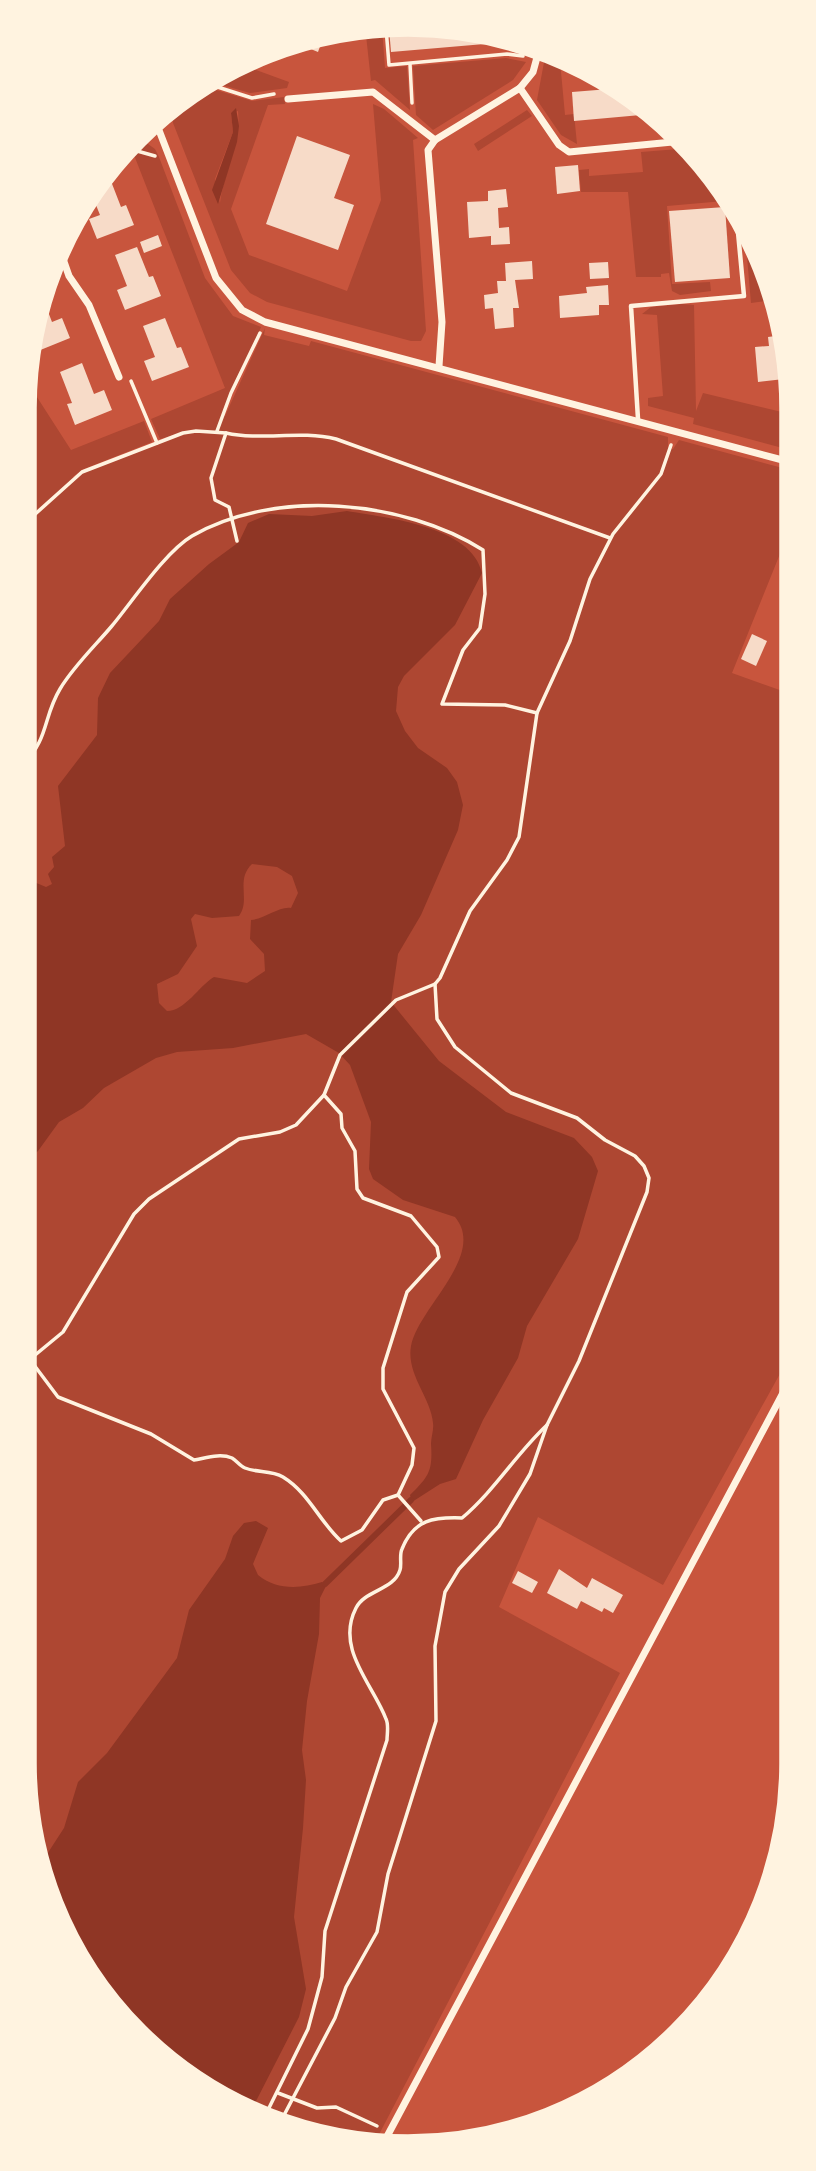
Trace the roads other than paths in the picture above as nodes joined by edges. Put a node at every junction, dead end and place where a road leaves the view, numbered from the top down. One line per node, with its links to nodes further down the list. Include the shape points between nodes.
1 (536, 58): 2 (street, via 533,72)
2 (520, 88): 5 (street); 6 (street, via 559,145 569,152)
3 (288, 99): 5 (street, via 373,92)
4 (160, 130): 9 (street, via 216,278 242,310 265,322)
5 (435, 140): 9 (street, via 428,149 442,322)
6 (670, 142)
7 (738, 235): 11 (lane, via 744,296 631,306)
8 (64, 262): 10 (street, via 89,305)
9 (439, 366): 11 (street)
10 (119, 377)
11 (638, 419): 12 (street)
12 (781, 459)
13 (781, 1397): 14 (street)
14 (389, 2135)

